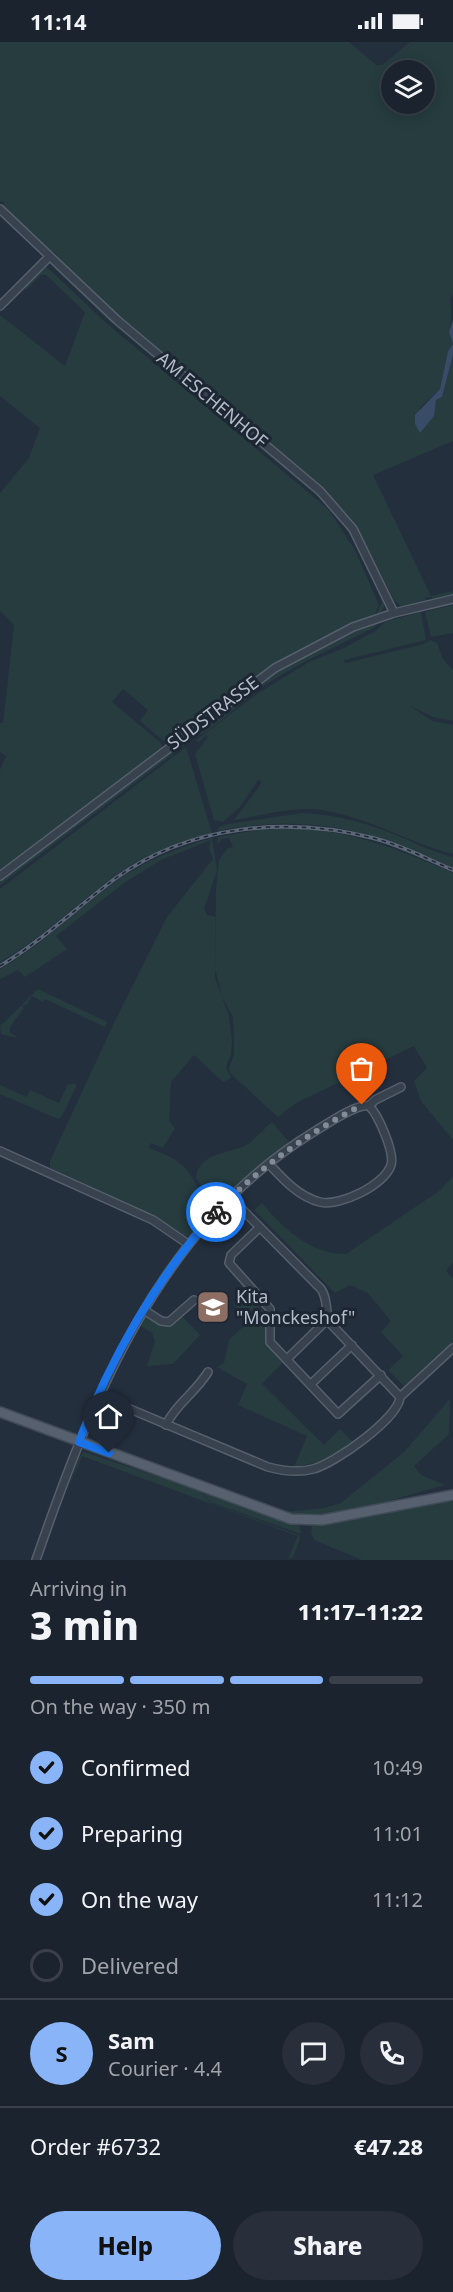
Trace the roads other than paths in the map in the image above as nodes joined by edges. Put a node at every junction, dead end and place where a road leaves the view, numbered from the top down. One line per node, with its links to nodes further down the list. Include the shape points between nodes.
1 (0, 209): 2 (street, AM ESCHENHOF)
2 (49, 257): 3 (street); 5 (street, AM ESCHENHOF, via 117,320 327,497 353,529)
3 (0, 306)
4 (453, 599): 5 (street, SÜDSTRASSE)
5 (394, 613): 6 (street, SÜDSTRASSE, via 318,643 275,668)
6 (0, 876)
7 (401, 1087): 8 (street)
8 (369, 1106): 10 (street, via 362,1105 334,1120); 10 (street, via 392,1162 388,1172 366,1189 346,1200 322,1203 301,1194)
9 (0, 1151): 13 (street, via 153,1220)
10 (269, 1164): 11 (street)
11 (230, 1197): 12 (street); 13 (street)
12 (259, 1228): 16 (street, via 321,1289); 19 (street, via 231,1255 229,1263 270,1309 268,1340)
13 (188, 1244): 15 (street)
14 (194, 1300): 15 (street, via 169,1322)
15 (144, 1310): 23 (street)
16 (328, 1319): 17 (street); 19 (street)
17 (352, 1345): 21 (street); 22 (street)
18 (453, 1348): 24 (street)
19 (287, 1359): 22 (street)
20 (208, 1372): 26 (street, via 196,1391 172,1412)
21 (381, 1375): 22 (street, via 338,1414); 24 (street)
22 (311, 1384)
23 (99, 1396): 26 (street); 27 (street)
24 (400, 1397): 26 (street, via 398,1407 368,1436 333,1462 306,1471 268,1467)
25 (0, 1412): 27 (main road)
26 (166, 1425)
27 (79, 1442): 28 (main road, via 297,1520 330,1519); 29 (street)
28 (453, 1495)
29 (36, 1560)

